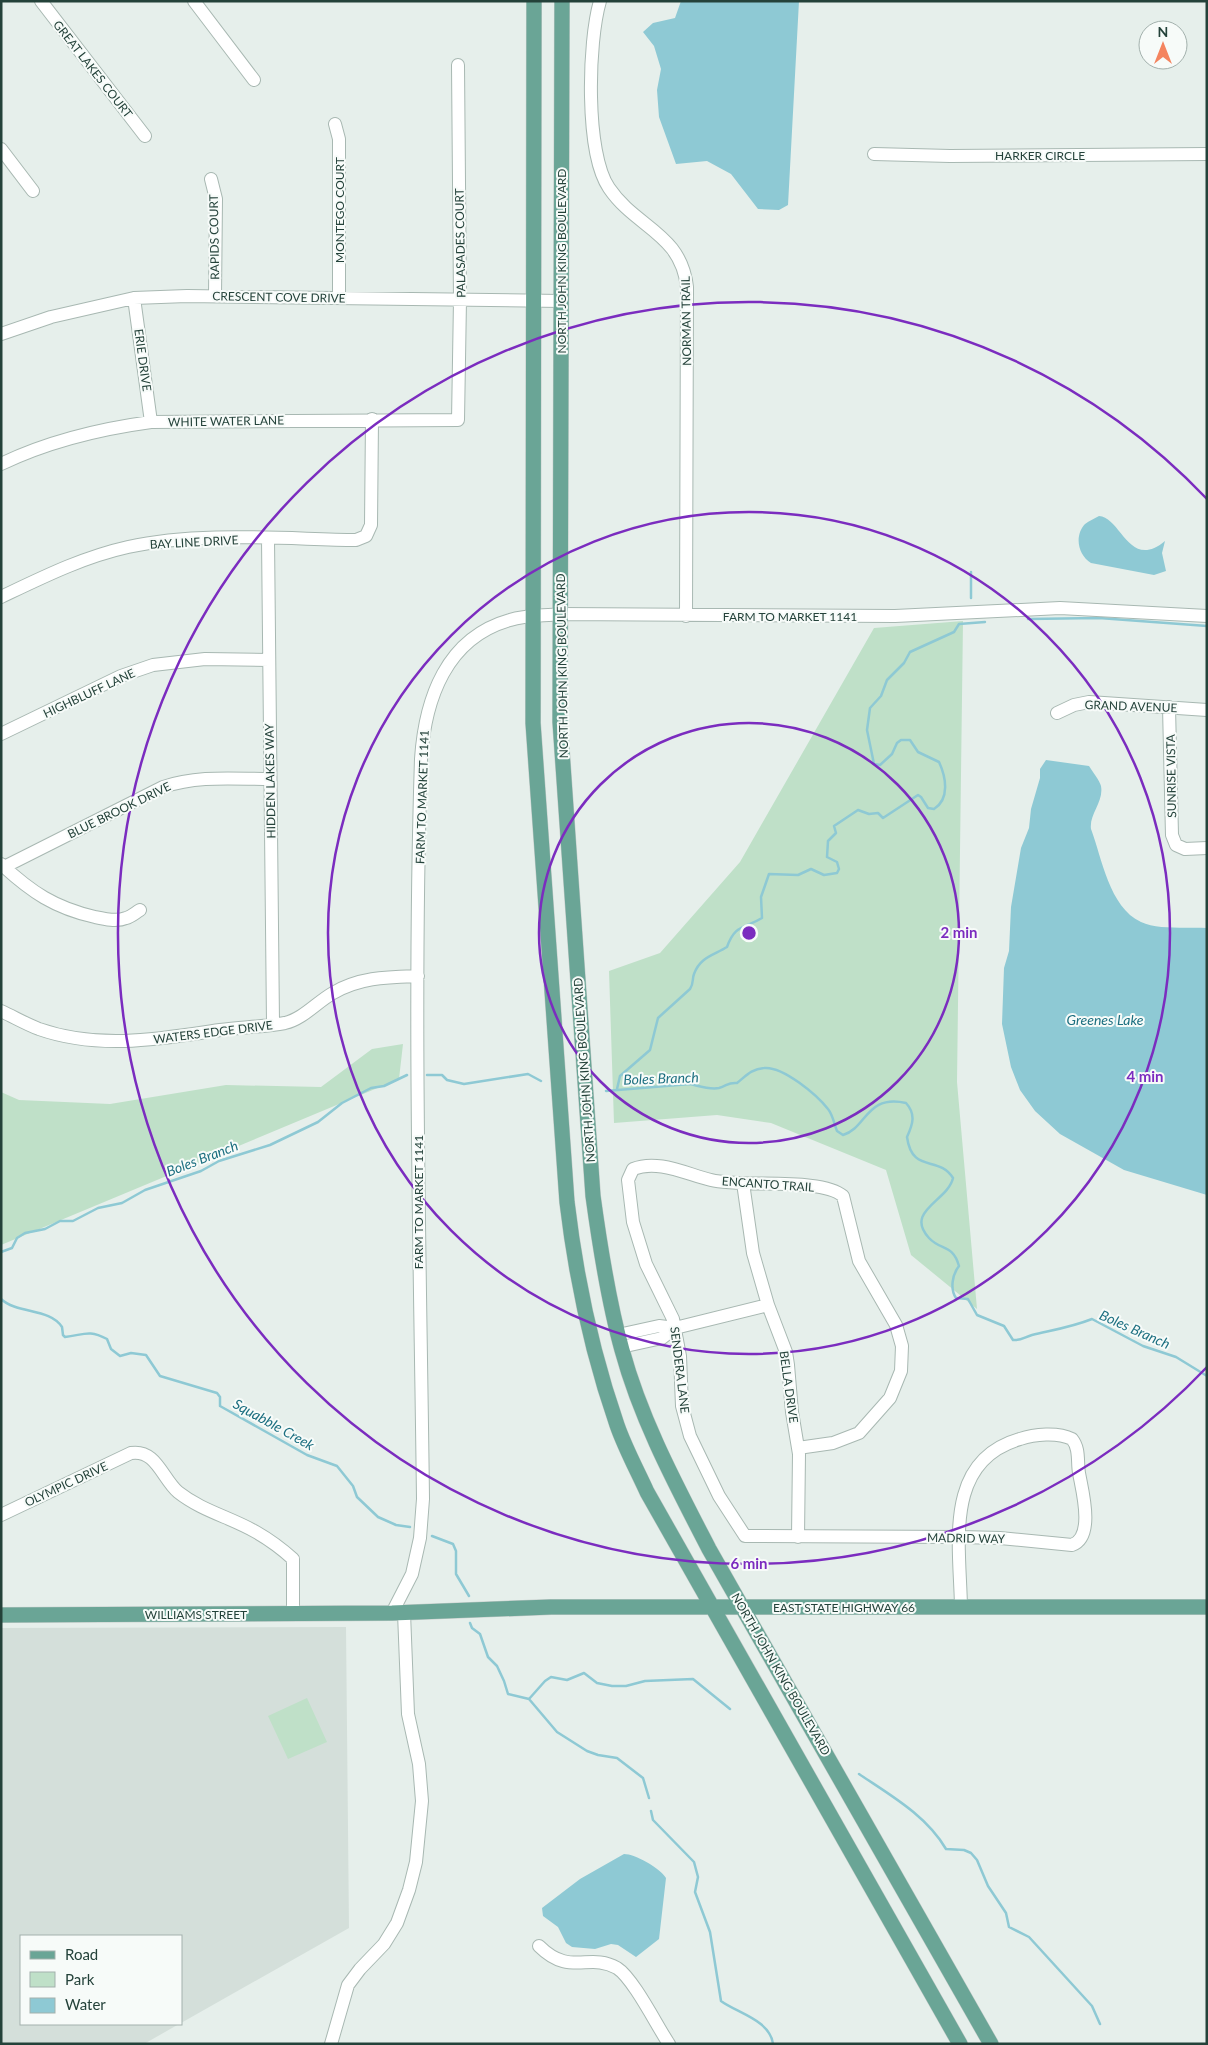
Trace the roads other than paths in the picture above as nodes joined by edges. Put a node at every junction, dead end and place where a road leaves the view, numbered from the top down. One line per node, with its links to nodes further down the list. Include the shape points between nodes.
1 (41, 1): 9 (street, GREAT LAKES COURT)
2 (194, 1): 7 (street)
3 (534, 1): 19 (main road, NORTH JOHN KING BOULEVARD)
4 (562, 1): 20 (main road, NORTH JOHN KING BOULEVARD)
5 (600, 1): 29 (street, NORMAN TRAIL, via 594,22 592,53 593,138 597,160 610,189 632,214 661,234 675,249 685,269)
6 (458, 65): 18 (street, PALASADES COURT)
7 (254, 80)
8 (335, 124): 17 (street, MONTEGO COURT, via 340,139)
9 (145, 136)
10 (1, 149): 14 (street)
11 (874, 154): 12 (street, HARKER CIRCLE)
12 (1207, 154)
13 (211, 179): 15 (street, RAPIDS COURT, via 216,199)
14 (33, 191)
15 (215, 296): 16 (street, CRESCENT COVE DRIVE); 17 (street, CRESCENT COVE DRIVE)
16 (134, 298): 21 (street, CRESCENT COVE DRIVE, via 51,317); 24 (street, ERIE DRIVE)
17 (339, 298): 18 (street, CRESCENT COVE DRIVE)
18 (460, 300): 19 (street, CRESCENT COVE DRIVE); 23 (street, PALASADES COURT)
19 (534, 301): 20 (street, CRESCENT COVE DRIVE); 31 (main road, NORTH JOHN KING BOULEVARD)
20 (561, 301): 28 (main road, NORTH JOHN KING BOULEVARD)
21 (1, 334)
22 (372, 419): 23 (street, WHITE WATER LANE); 24 (street, WHITE WATER LANE); 26 (street, BAY LINE DRIVE, via 371,525 366,536 356,540)
23 (458, 420)
24 (151, 422): 25 (street, WHITE WATER LANE, via 107,428 34,448)
25 (1, 464)
26 (268, 539): 27 (street, BAY LINE DRIVE, via 177,540 129,547 58,569); 32 (street, HIDDEN LAKES WAY)
27 (1, 598)
28 (560, 614): 29 (street, FARM TO MARKET 1141); 31 (street, FARM TO MARKET 1141); 42 (main road, NORTH JOHN KING BOULEVARD, via 560,722)
29 (686, 616): 30 (street, FARM TO MARKET 1141, via 895,616 1060,608)
30 (1207, 616)
31 (532, 617): 41 (street, FARM TO MARKET 1141, via 510,620 472,640 451,661 431,698 423,728 421,759); 43 (main road, NORTH JOHN KING BOULEVARD, via 533,723)
32 (269, 660): 36 (street, HIGHBLUFF LANE, via 205,660 153,665 121,676); 37 (street, HIDDEN LAKES WAY)
33 (1169, 707): 34 (street, GRAND AVENUE); 35 (street, GRAND AVENUE, via 1089,702); 38 (street, SUNRISE VISTA, via 1172,835 1176,845 1185,849)
34 (1207, 710)
35 (1057, 713)
36 (1, 734)
37 (270, 779): 39 (street, BLUE BROOK DRIVE, via 198,778 181,781); 45 (street, HIDDEN LAKES WAY)
38 (1207, 848)
39 (3, 866): 40 (street, via 29,889 78,913 105,919 125,919)
40 (140, 910)
41 (418, 976): 45 (street, WATERS EDGE DRIVE, via 354,982 286,1023); 62 (street, FARM TO MARKET 1141, via 418,1262 423,1499 420,1538)
42 (579, 1010): 43 (main road); 50 (main road, NORTH JOHN KING BOULEVARD, via 593,1196 601,1255)
43 (554, 1011): 51 (main road, NORTH JOHN KING BOULEVARD, via 573,1258)
44 (1, 1012): 45 (street, WATERS EDGE DRIVE, via 40,1029 117,1042)
45 (273, 1023)
46 (633, 1169): 47 (street, ENCANTO TRAIL, via 664,1166 713,1181); 49 (street, SENDERA LANE, via 628,1180 636,1239)
47 (743, 1183): 48 (street, BELLA DRIVE, via 753,1253); 52 (street, ENCANTO TRAIL, via 825,1188 843,1196 859,1261 896,1325 902,1346 901,1371 890,1398 859,1433 833,1443)
48 (768, 1305): 49 (street); 52 (street, BELLA DRIVE, via 786,1352)
49 (675, 1328): 50 (street, via 662,1338); 54 (street, SENDERA LANE, via 682,1406 690,1436 718,1496)
50 (620, 1341): 51 (main road); 58 (main road, NORTH JOHN KING BOULEVARD, via 640,1404 670,1474 708,1549)
51 (595, 1348): 57 (main road, NORTH JOHN KING BOULEVARD, via 618,1426 643,1484)
52 (798, 1448): 55 (street, BELLA DRIVE)
53 (1, 1514): 61 (street, OLYMPIC DRIVE, via 139,1452 152,1458 164,1478 190,1501 255,1531 294,1559)
54 (745, 1536): 55 (street, MADRID WAY)
55 (798, 1537): 56 (street, MADRID WAY)
56 (960, 1537): 56 (street, MADRID WAY, via 1077,1543 1084,1533 1085,1506 1078,1450 1072,1439 1062,1436 1025,1437 991,1452 964,1488); 59 (street)
57 (711, 1607): 58 (main road, EAST STATE HIGHWAY 66); 62 (main road, EAST STATE HIGHWAY 66, via 551,1607); 67 (main road, NORTH JOHN KING BOULEVARD)
58 (743, 1607): 59 (main road, EAST STATE HIGHWAY 66); 68 (main road, NORTH JOHN KING BOULEVARD)
59 (961, 1607): 60 (main road, EAST STATE HIGHWAY 66)
60 (1207, 1607)
61 (293, 1613): 62 (main road, WILLIAMS STREET); 63 (main road, WILLIAMS STREET)
62 (398, 1613): 65 (street, via 422,1801 416,1862 397,1923 384,1944 348,1985)
63 (1, 1615)
64 (539, 1946): 66 (street, via 550,1958 562,1962 602,1963 623,1972)
65 (331, 2044)
66 (669, 2044)
67 (960, 2044)
68 (991, 2044)

